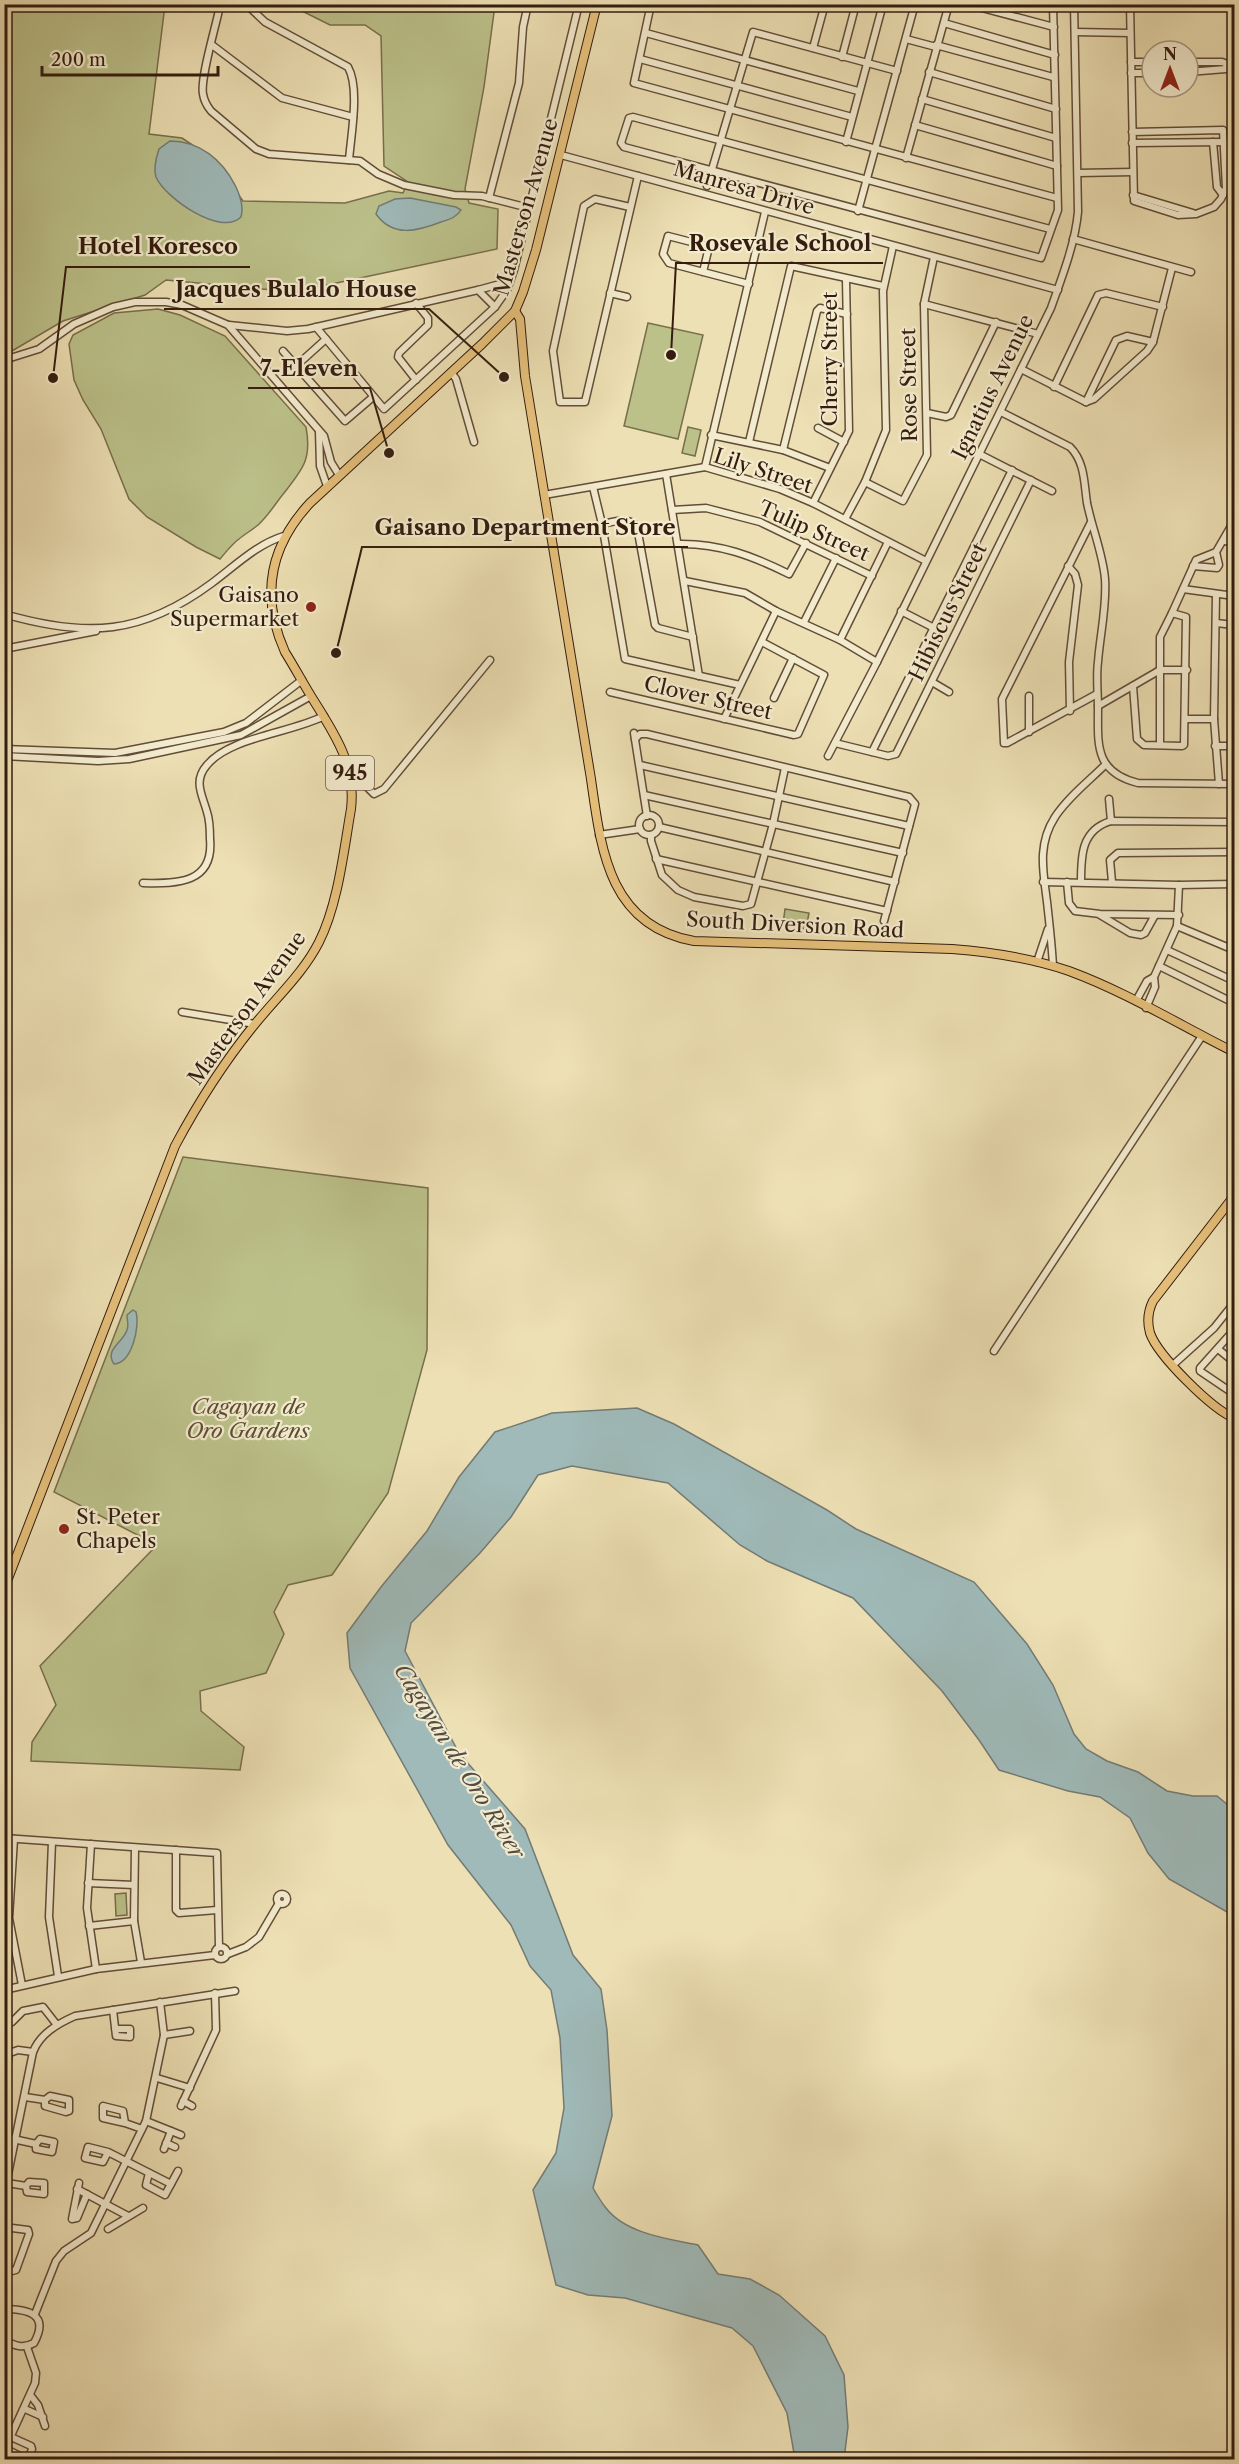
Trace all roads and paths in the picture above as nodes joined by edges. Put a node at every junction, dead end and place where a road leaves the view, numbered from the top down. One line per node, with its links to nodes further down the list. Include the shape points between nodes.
1 (223, 4): 22 (street)
2 (246, 4): 44 (street, via 265,22 348,66)
3 (528, 4): 66 (street, via 519,83)
4 (579, 4): 69 (street)
5 (597, 4): 55 (main road, Masterson Avenue / 945)
6 (651, 4): 19 (street)
7 (825, 4): 24 (street)
8 (856, 4): 26 (street)
9 (883, 4): 32 (street)
10 (915, 4): 21 (street)
11 (949, 4): 16 (street)
12 (967, 4): 17 (street)
13 (1053, 4): 17 (street)
14 (1074, 4): 18 (street, Ignatius Avenue)
15 (1130, 4): 20 (street)
16 (944, 23): 23 (street); 25 (street)
17 (1054, 27): 25 (street)
18 (1075, 32): 20 (street); 61 (street, Ignatius Avenue)
19 (646, 33): 27 (street); 28 (street)
20 (1130, 33): 29 (street)
21 (906, 39): 23 (street); 33 (street)
22 (212, 45): 44 (street, via 282,99); 57 (street, via 202,89 206,105 256,149 277,156)
23 (936, 46): 35 (street); 38 (street)
24 (813, 48): 26 (street); 28 (street, via 754,32)
25 (1054, 54): 38 (street)
26 (842, 57): 32 (street)
27 (640, 59): 39 (street); 43 (street, via 634,83)
28 (743, 60): 39 (street); 40 (street)
29 (1131, 62): 30 (street); 36 (street)
30 (1140, 62)
31 (1200, 62): 34 (street, via 1222,62 1227,69)
32 (866, 64): 33 (street); 40 (street)
33 (897, 71): 54 (street)
34 (1200, 71)
35 (929, 72): 41 (street); 42 (street)
36 (1131, 73): 37 (street); 47 (street)
37 (1140, 73)
38 (1053, 77): 42 (street)
39 (736, 85): 43 (street); 45 (street)
40 (858, 91): 45 (street)
41 (922, 99): 46 (street); 48 (street)
42 (1056, 109): 48 (street)
43 (730, 110): 49 (street); 50 (street)
44 (353, 117): 57 (street)
45 (852, 117): 50 (street)
46 (915, 125): 56 (street); 58 (street)
47 (1132, 132): 52 (street, via 1223,130); 53 (street)
48 (1056, 138): 58 (street)
49 (721, 140): 59 (street); 59 (street, via 633,117 629,118 621,143); 63 (street)
50 (846, 141): 54 (street)
51 (1213, 142): 52 (street); 53 (street); 65 (street, via 1217,187)
52 (1224, 142): 65 (street)
53 (1132, 143): 60 (street)
54 (875, 150): 56 (street); 63 (street)
55 (561, 155): 62 (street, Manresa Drive); 91 (main road, Masterson Avenue / 945, via 529,277)
56 (906, 158): 67 (street)
57 (349, 160): 66 (street, via 360,161 404,185)
58 (1057, 166): 67 (street)
59 (712, 171): 64 (street); 70 (street)
60 (1133, 172): 61 (street); 65 (street, via 1134,201 1178,215 1214,207)
61 (1078, 174): 73 (street, Ignatius Avenue)
62 (638, 176): 68 (street); 71 (street, Manresa Drive)
63 (867, 180): 70 (street); 72 (street)
64 (707, 186)
65 (1223, 195)
66 (489, 198): 69 (street)
67 (1058, 198): 72 (street)
68 (630, 207): 85 (street); 85 (street, via 595,199 584,206 553,351 560,402 585,402)
69 (529, 208): 77 (street)
70 (858, 211): 72 (street, via 1039,259 1043,257)
71 (765, 212): 74 (street, Manresa Drive); 81 (street)
72 (1050, 229)
73 (1073, 239): 76 (street); 84 (street, Ignatius Avenue)
74 (893, 246): 75 (street, Manresa Drive); 82 (street)
75 (934, 257): 84 (street, Manresa Drive); 88 (street, Rose Street)
76 (1172, 268): 79 (street); 90 (street)
77 (514, 270): 83 (street, via 500,284); 89 (street)
78 (703, 272): 78 (street, via 707,246 670,235 664,258 669,263); 81 (street)
79 (1191, 272)
80 (846, 279): 82 (street); 92 (street, Cherry Street); 114 (street, via 791,266)
81 (748, 284): 112 (street)
82 (883, 286): 124 (street, via 886,430)
83 (478, 290): 87 (street); 89 (street)
84 (1058, 290): 96 (street, Ignatius Avenue)
85 (609, 293): 86 (street)
86 (627, 297)
87 (416, 303): 95 (street); 104 (street, via 428,318 428,325 398,357)
88 (924, 304): 93 (street); 109 (street, Rose Street)
89 (495, 307): 104 (street)
90 (1163, 307): 98 (street); 105 (street, via 1106,293 1098,295)
91 (515, 311): 103 (main road, Masterson Avenue / 945); 128 (main road, South Diversion Road, via 520,319)
92 (847, 314): 115 (street, Cherry Street, via 850,419); 116 (street, via 818,308)
93 (996, 322): 96 (street); 109 (street, via 951,415)
94 (228, 325): 95 (street, via 287,331); 100 (street, via 173,303 135,302 81,320 39,349); 111 (street)
95 (316, 327): 97 (street)
96 (1038, 334): 102 (street, Ignatius Avenue)
97 (326, 339): 101 (street); 106 (street)
98 (1153, 342): 107 (street, via 1094,399); 107 (street, via 1127,336 1116,340)
99 (283, 351): 101 (street)
100 (4, 360)
101 (296, 366): 106 (street, via 345,421)
102 (1020, 369): 105 (street); 108 (street, Ignatius Avenue)
103 (451, 372): 113 (street); 122 (main road, Masterson Avenue / 945)
104 (416, 380): 106 (street, via 384,409)
105 (1054, 387): 107 (street)
106 (374, 396)
107 (1086, 402)
108 (1000, 412): 117 (street, Ignatius Avenue); 133 (street, via 1065,444 1078,456)
109 (927, 413): 124 (street, Rose Street, via 930,457 903,501)
110 (818, 428): 115 (street)
111 (319, 431): 122 (street, via 327,440 331,462); 125 (street, via 320,466)
112 (711, 435): 114 (street); 118 (street)
113 (474, 442)
114 (749, 442): 116 (street)
115 (844, 442): 119 (street, Cherry Street)
116 (783, 450): 119 (street)
117 (979, 454): 120 (street); 143 (street, Ignatius Avenue)
118 (705, 467): 121 (street, Lily Street); 129 (street, Lily Street)
119 (830, 468): 129 (street, Cherry Street)
120 (1012, 470): 123 (street); 158 (street)
121 (666, 474): 126 (street, Lily Street); 130 (street)
122 (339, 475): 125 (main road, Masterson Avenue / 945)
123 (1031, 480): 127 (street); 171 (street, Hibiscus Street)
124 (865, 482): 131 (street)
125 (327, 486): 135 (main road, Masterson Avenue / 945, via 298,515)
126 (593, 487): 128 (street, Lily Street); 134 (street)
127 (1052, 491)
128 (544, 495): 215 (main road, South Diversion Road)
129 (813, 503): 131 (street, Lily Street)
130 (672, 510): 139 (street, Tulip Street, via 717,511 760,522); 140 (street)
131 (845, 519): 137 (street, Lily Street)
132 (1234, 521): 136 (street)
133 (1091, 522): 144 (street); 176 (street, via 1105,578)
134 (602, 524): 160 (street, via 633,521 655,625); 169 (street, via 625,659)
135 (284, 536): 159 (street, via 266,543 173,608 141,622); 170 (main road, Masterson Avenue / 945, via 272,574 272,605 279,638)
136 (1224, 541): 138 (street); 141 (street)
137 (888, 542): 143 (street, Lily Street); 146 (street)
138 (1234, 542)
139 (806, 543): 140 (street, via 789,574 728,549); 142 (street, Tulip Street)
140 (678, 544): 147 (street)
141 (1216, 552): 145 (street, via 1198,559); 145 (street, via 1217,568)
142 (836, 558): 146 (street, Tulip Street); 155 (street)
143 (926, 561): 152 (street, Ignatius Avenue)
144 (1068, 566): 182 (street, via 1078,585 1069,662); 190 (street, via 1002,699 1004,743)
145 (1193, 566): 148 (street)
146 (872, 576): 161 (street)
147 (685, 580): 151 (street, via 736,590); 160 (street)
148 (1183, 589): 149 (street); 153 (street)
149 (1216, 594): 150 (street); 156 (street)
150 (1234, 596)
151 (776, 611): 155 (street); 162 (street)
152 (901, 611): 158 (street); 166 (street, Ignatius Avenue)
153 (1172, 613): 167 (street, via 1161,633); 168 (street, via 1187,618)
154 (4, 614): 159 (street, via 57,626)
155 (804, 622): 161 (street)
156 (1216, 623): 157 (street); 187 (street)
157 (1234, 625)
158 (934, 628): 196 (street)
159 (105, 629): 163 (street)
160 (693, 637): 169 (street)
161 (840, 640): 166 (street)
162 (762, 642): 164 (street); 172 (street)
163 (4, 649)
164 (793, 658): 179 (street); 185 (street, Clover Street, via 824,675 798,734)
165 (489, 660): 202 (street, via 384,789 374,794)
166 (877, 662): 191 (street, Ignatius Avenue)
167 (1160, 670): 168 (street); 173 (street); 192 (street)
168 (1187, 670): 186 (street)
169 (699, 676): 172 (street)
170 (302, 680): 177 (main road, Masterson Avenue / 945); 180 (street)
171 (932, 682): 175 (street); 196 (street, Hibiscus Street, via 896,754)
172 (740, 686): 185 (street)
173 (1133, 686): 181 (street); 192 (street, via 1137,739 1144,745)
174 (609, 692): 185 (street, Clover Street)
175 (949, 692)
176 (1097, 694): 181 (street); 182 (street)
177 (311, 696): 183 (street); 184 (main road, Masterson Avenue / 945)
178 (1029, 696): 190 (street)
179 (774, 698)
180 (275, 702): 183 (street); 188 (street)
181 (1098, 706): 199 (street, via 1097,741)
182 (1070, 711): 190 (street)
183 (282, 714): 189 (street)
184 (324, 716): 202 (main road, Masterson Avenue / 945, via 337,736); 227 (street, via 217,754 199,780 209,825 209,864 182,881)
185 (724, 719)
186 (1186, 719): 187 (street); 192 (street, via 1184,745)
187 (1214, 719): 193 (street)
188 (246, 723): 189 (street); 195 (street, via 224,732 127,752)
189 (251, 731): 197 (street, via 129,759)
190 (1029, 732)
191 (835, 742): 196 (street); 198 (street, Ignatius Avenue)
192 (1160, 745)
193 (1215, 746): 194 (street); 203 (street)
194 (1234, 746)
195 (4, 749)
196 (872, 752)
197 (4, 756)
198 (828, 756)
199 (1106, 764): 203 (street, via 1126,780 1138,783); 223 (street, via 1065,804 1050,826 1043,848)
200 (640, 765): 201 (street, via 635,736 647,734); 205 (street); 206 (street)
201 (785, 768): 206 (street); 212 (street, via 909,797 915,804)
202 (350, 770): 248 (main road, Masterson Avenue / 945, via 351,809 327,923 310,957)
203 (1219, 784): 204 (street)
204 (1234, 784)
205 (644, 795): 208 (street); 211 (street)
206 (779, 797): 211 (street); 212 (street)
207 (1109, 799): 209 (street)
208 (647, 816): 213 (street, via 655,818); 214 (street)
209 (1111, 820): 210 (street); 225 (street, via 1098,826 1085,842)
210 (1234, 822)
211 (773, 824): 217 (street); 219 (street)
212 (909, 826): 219 (street)
213 (659, 827): 216 (street); 217 (street)
214 (640, 829): 215 (street); 216 (street)
215 (599, 835): 239 (main road, South Diversion Road, via 610,875 627,903 646,921 681,939 969,950)
216 (651, 835): 220 (street)
217 (765, 852): 221 (street); 222 (street)
218 (1234, 852): 226 (street, via 1118,853 1110,860)
219 (903, 854): 222 (street)
220 (656, 859): 221 (street); 221 (street, via 662,875 678,890 694,897 749,905)
221 (758, 881): 230 (street)
222 (895, 882): 230 (street)
223 (1043, 882): 224 (street); 235 (street)
224 (1068, 882): 225 (street); 231 (street, via 1072,910)
225 (1080, 882): 226 (street)
226 (1112, 882): 229 (street)
227 (143, 883)
228 (1234, 884): 229 (street)
229 (1179, 885): 233 (street)
230 (887, 911): 234 (street)
231 (1100, 914): 232 (street); 232 (street, via 1130,933 1142,935)
232 (1155, 915): 233 (street)
233 (1179, 915): 236 (street)
234 (884, 921)
235 (1049, 923): 239 (street); 240 (street)
236 (1177, 926): 237 (street); 238 (street)
237 (1167, 950): 241 (street); 243 (street)
238 (1234, 951)
239 (1037, 962): 240 (main road, South Diversion Road)
240 (1053, 966): 244 (main road, South Diversion Road)
241 (1159, 966): 242 (street); 245 (street)
242 (1154, 977): 244 (street, via 1147,981); 246 (street, via 1155,987)
243 (1234, 981)
244 (1136, 1001): 246 (main road, South Diversion Road)
245 (1234, 1002)
246 (1146, 1008): 249 (main road, South Diversion Road)
247 (182, 1012): 248 (street)
248 (255, 1024): 260 (main road, Masterson Avenue / 945, via 204,1095 168,1161)
249 (1202, 1036): 250 (main road, South Diversion Road); 255 (street)
250 (1234, 1052)
251 (1234, 1196): 257 (main road, via 1151,1305 1152,1338)
252 (1234, 1303): 257 (street, via 1214,1328)
253 (1234, 1330): 254 (street)
254 (1218, 1349): 256 (street); 258 (street, via 1200,1371)
255 (994, 1351)
256 (1234, 1362)
257 (1173, 1364): 259 (main road, via 1208,1402)
258 (1234, 1394)
259 (1234, 1418)
260 (4, 1589)
261 (4, 1838): 262 (street)
262 (14, 1839): 263 (street); 273 (street, via 9,1910)
263 (52, 1842): 264 (street); 280 (street, via 49,1917)
264 (91, 1844): 265 (street); 267 (street)
265 (135, 1848): 266 (street); 268 (street)
266 (176, 1850): 270 (street, via 217,1853); 270 (street, via 176,1910)
267 (88, 1883): 268 (street); 272 (street)
268 (134, 1885): 271 (street)
269 (279, 1903): 276 (street, via 259,1937)
270 (217, 1910): 275 (street)
271 (134, 1921): 272 (street); 278 (street)
272 (88, 1926): 279 (street)
273 (13, 1943): 274 (street); 281 (street)
274 (4, 1944)
275 (219, 1947): 276 (street, via 224,1947); 277 (street)
276 (228, 1954): 277 (street, via 223,1960)
277 (215, 1955): 278 (street)
278 (141, 1962): 279 (street)
279 (96, 1969): 280 (street)
280 (58, 1976): 281 (street)
281 (22, 1985): 282 (street)
282 (4, 1990)
283 (236, 1990): 284 (street)
284 (215, 1993): 285 (street); 296 (street, via 216,2030)
285 (160, 2002): 286 (street); 291 (street)
286 (113, 2010): 287 (street, via 75,2016); 289 (street)
287 (57, 2025): 288 (street, via 43,2007 22,2011); 292 (street, via 39,2039)
288 (4, 2026)
289 (116, 2029)
290 (190, 2031): 291 (street)
291 (164, 2035): 294 (street)
292 (33, 2052): 293 (street, via 18,2050); 297 (street)
293 (7, 2054): 295 (street)
294 (157, 2078): 296 (street); 300 (street)
295 (4, 2088)
296 (190, 2088): 299 (street, via 182,2104)
297 (25, 2097): 298 (street); 306 (street)
298 (45, 2100)
299 (192, 2106)
300 (146, 2121): 302 (street); 303 (street)
301 (125, 2123): 302 (street)
302 (142, 2129): 310 (street)
303 (171, 2132): 304 (street); 308 (street, via 165,2146)
304 (181, 2135)
305 (4, 2137): 306 (street)
306 (17, 2139): 307 (street); 313 (street)
307 (36, 2144)
308 (175, 2147)
309 (108, 2152): 310 (street)
310 (127, 2161): 312 (street); 318 (street)
311 (178, 2171): 314 (street)
312 (149, 2172): 314 (street); 314 (street, via 146,2185 163,2195)
313 (7, 2183): 315 (street); 316 (street)
314 (171, 2184)
315 (26, 2186)
316 (4, 2194)
317 (87, 2194): 317 (street, via 78,2186 72,2219 77,2218); 318 (street)
318 (106, 2203): 320 (street); 325 (street, via 91,2233 56,2261)
319 (143, 2208): 320 (street)
320 (128, 2216): 322 (street)
321 (4, 2227): 323 (street, via 28,2230 29,2234 16,2270)
322 (108, 2229)
323 (4, 2273)
324 (4, 2309): 325 (street)
325 (35, 2314): 327 (street, via 38,2337)
326 (4, 2340): 327 (street)
327 (27, 2347): 330 (street, via 36,2373)
328 (4, 2380): 329 (street)
329 (4, 2392)
330 (31, 2396): 331 (street); 332 (street)
331 (25, 2409): 332 (street); 334 (street)
332 (43, 2417): 333 (street)
333 (45, 2426)
334 (11, 2437): 335 (street); 335 (street, via 31,2446 32,2452 26,2457)
335 (5, 2450)

